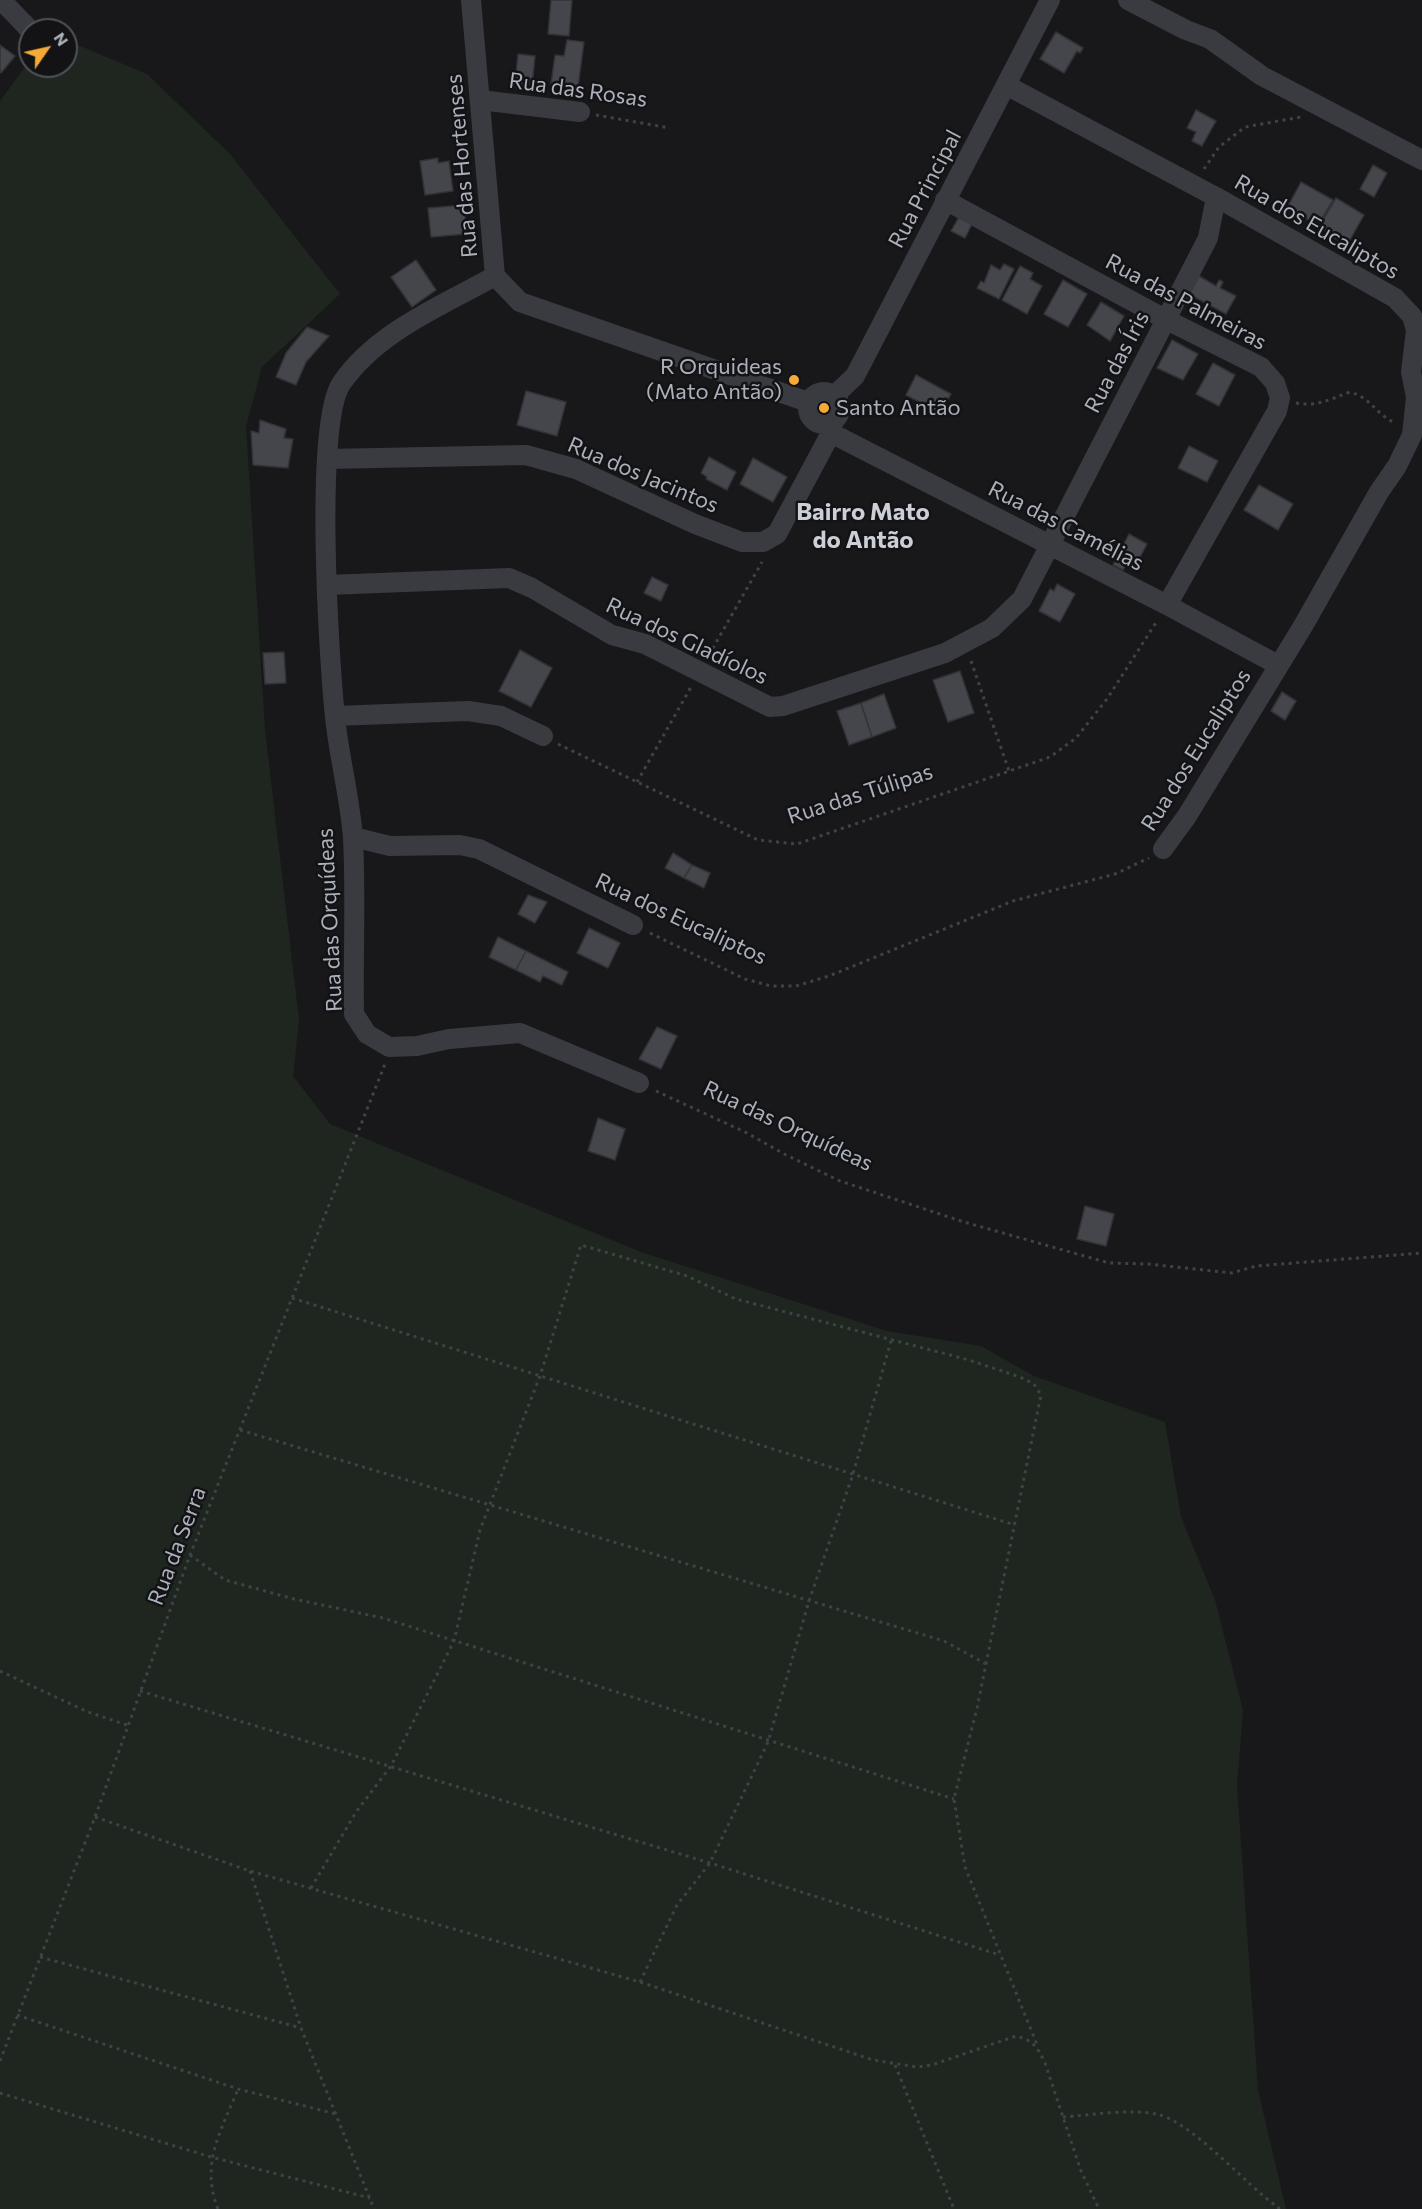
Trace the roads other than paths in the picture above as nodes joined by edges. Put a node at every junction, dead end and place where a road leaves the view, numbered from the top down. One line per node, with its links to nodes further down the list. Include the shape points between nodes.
1 (1, 0): 5 (street)
2 (471, 0): 7 (street, Rua das Hortenses)
3 (1050, 0): 6 (street, Rua Principal)
4 (1128, 0): 9 (street, via 1210,39 1262,76)
5 (18, 18)
6 (1006, 85): 10 (street, Rua dos Eucaliptos); 11 (street, Rua Principal)
7 (480, 100): 8 (street, Rua das Rosas); 12 (street, Rua das Hortenses)
8 (579, 112)
9 (1422, 160)
10 (1216, 197): 13 (street, Rua das Íris, via 1208,238); 21 (street, Rua dos Eucaliptos, via 1395,298 1412,316 1416,330 1411,372 1416,397 1413,428 1397,466)
11 (945, 200): 13 (street, Rua das Palmeiras); 14 (street, Rua Principal, via 855,376)
12 (495, 276): 15 (street, Rua das Hortenses, via 520,302); 17 (street, Rua das Orquídeas, via 369,351 340,386 330,425)
13 (1167, 320): 18 (street, Rua das Íris); 20 (street, Rua das Palmeiras, via 1261,367 1275,383 1281,398)
14 (835, 395): 15 (street, via 825,391); 16 (street, via 840,413)
15 (808, 402): 16 (street, via 808,413)
16 (828, 429): 17 (street, Rua dos Jacintos, via 777,534 763,542 742,542 576,469 526,455); 18 (street, Rua das Camélias)
17 (327, 459): 19 (street, Rua das Orquídeas)
18 (1048, 544): 19 (street, Rua dos Gladíolos, via 1022,599 992,628 945,653 770,707 645,644 612,635 509,578); 20 (street, Rua das Camélias)
19 (327, 585): 22 (street, Rua das Orquídeas)
20 (1167, 605): 21 (street, Rua das Camélias)
21 (1278, 665): 25 (street, Rua dos Eucaliptos)
22 (335, 716): 23 (street, via 468,711 501,716); 24 (street, Rua das Orquídeas)
23 (543, 736)
24 (352, 837): 26 (street, Rua dos Eucaliptos, via 390,846 460,845 479,849); 27 (street, Rua das Orquídeas, via 354,1014 368,1034 389,1047 417,1046 449,1038 520,1034)
25 (1163, 849)
26 (633, 925)
27 (639, 1083)

